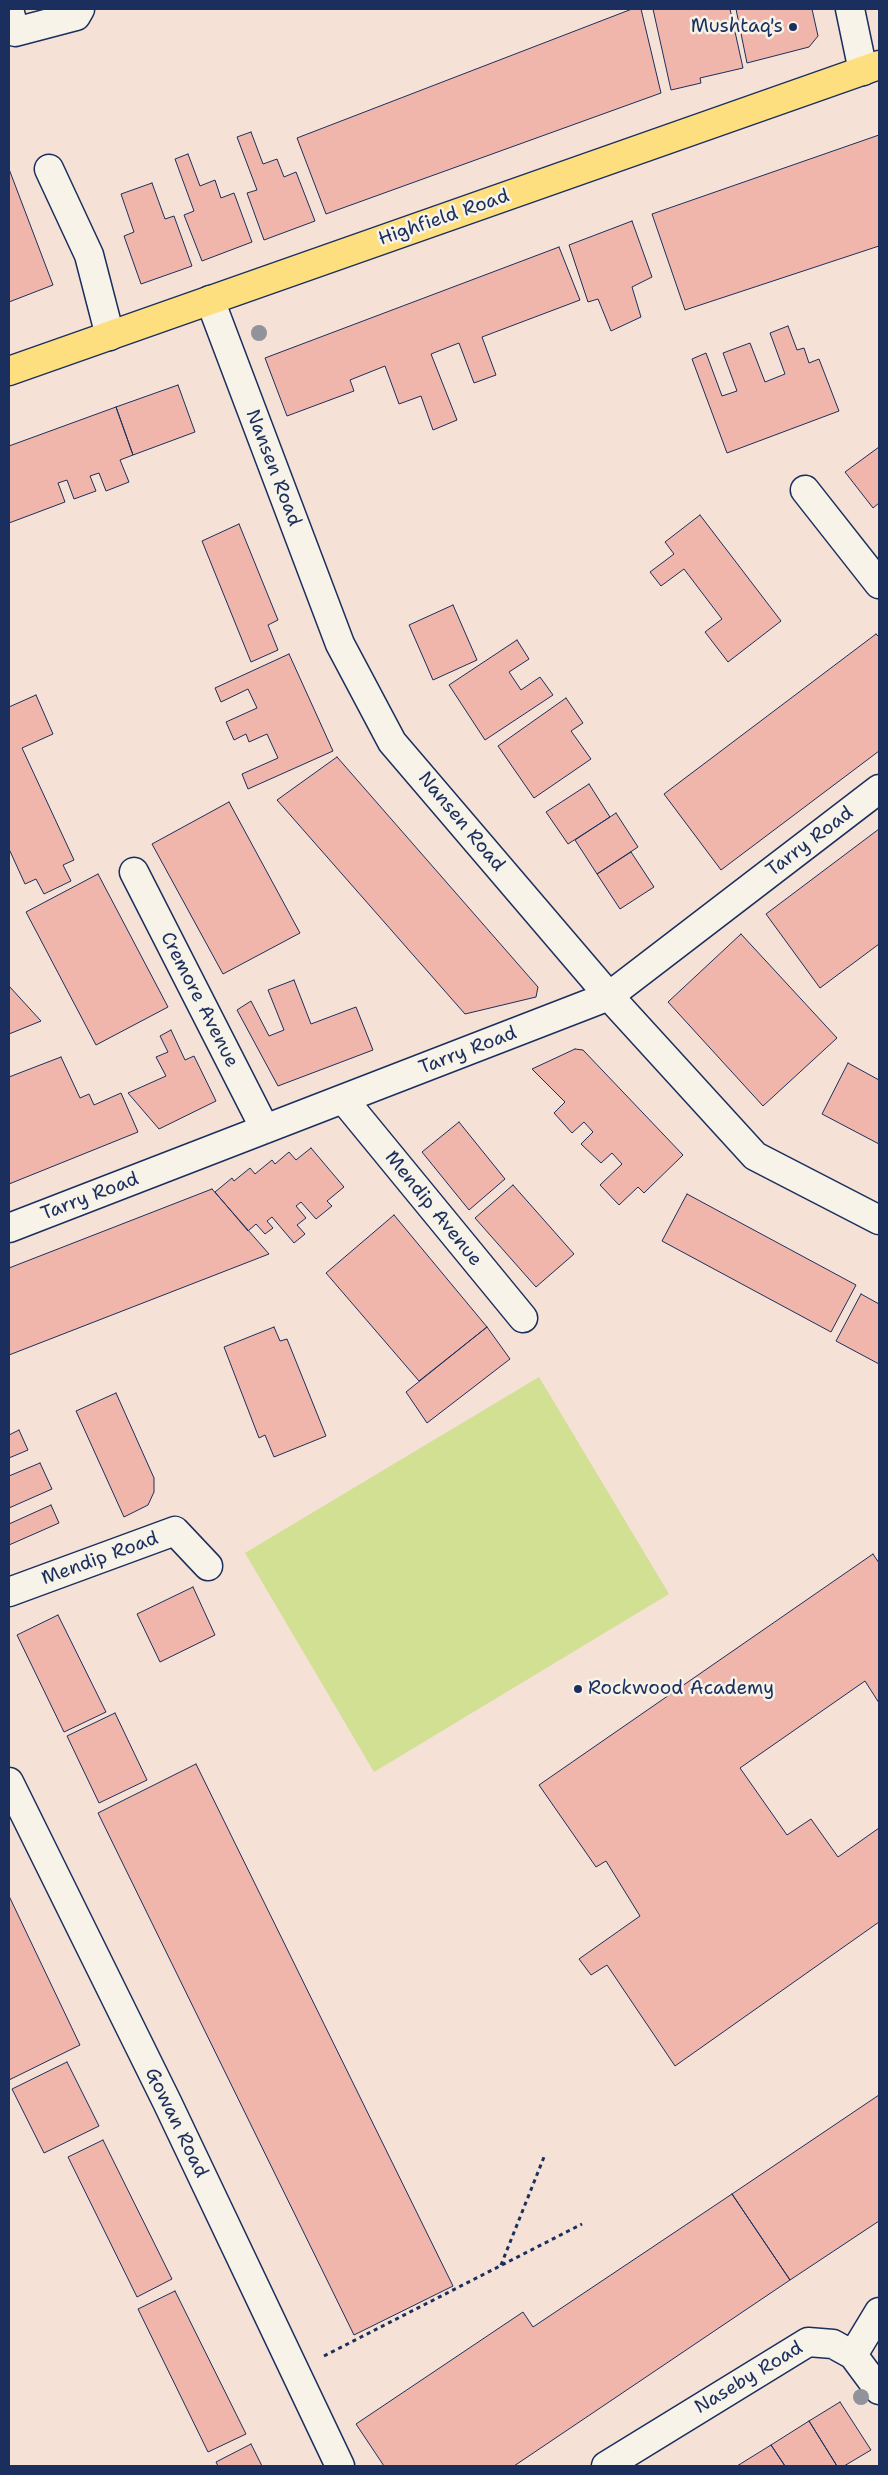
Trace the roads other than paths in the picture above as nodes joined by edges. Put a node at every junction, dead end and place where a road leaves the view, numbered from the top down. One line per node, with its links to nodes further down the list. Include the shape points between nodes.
1 (9, 9): 2 (street, via 15,32 76,16)
2 (80, 9)
3 (850, 9): 4 (street)
4 (871, 68): 6 (main road, Highfield Road)
5 (49, 169): 7 (street, via 89,255)
6 (210, 300): 7 (main road, Highfield Road); 13 (street, Nansen Road, via 340,644 392,742)
7 (110, 336): 8 (main road, Highfield Road)
8 (9, 371)
9 (805, 490): 10 (street)
10 (879, 584)
11 (879, 789): 13 (street, Tarry Road)
12 (134, 872): 15 (street, Cremore Avenue)
13 (609, 996): 14 (street, Tarry Road); 16 (street, Nansen Road, via 754,1156)
14 (344, 1100): 15 (street, Tarry Road); 18 (street, Mendip Avenue)
15 (265, 1129): 17 (street, Tarry Road)
16 (879, 1220)
17 (9, 1228)
18 (523, 1318)
19 (208, 1566): 20 (street, Mendip Road, via 175,1531)
20 (9, 1592)
21 (9, 1782): 22 (street, Gowan Road)
22 (16, 1813): 26 (street, Gowan Road, via 167,2102)
23 (879, 2312): 24 (street)
24 (853, 2355): 25 (street); 27 (street, Naseby Road, via 833,2344 808,2342)
25 (879, 2390)
26 (340, 2466)
27 (606, 2466)

